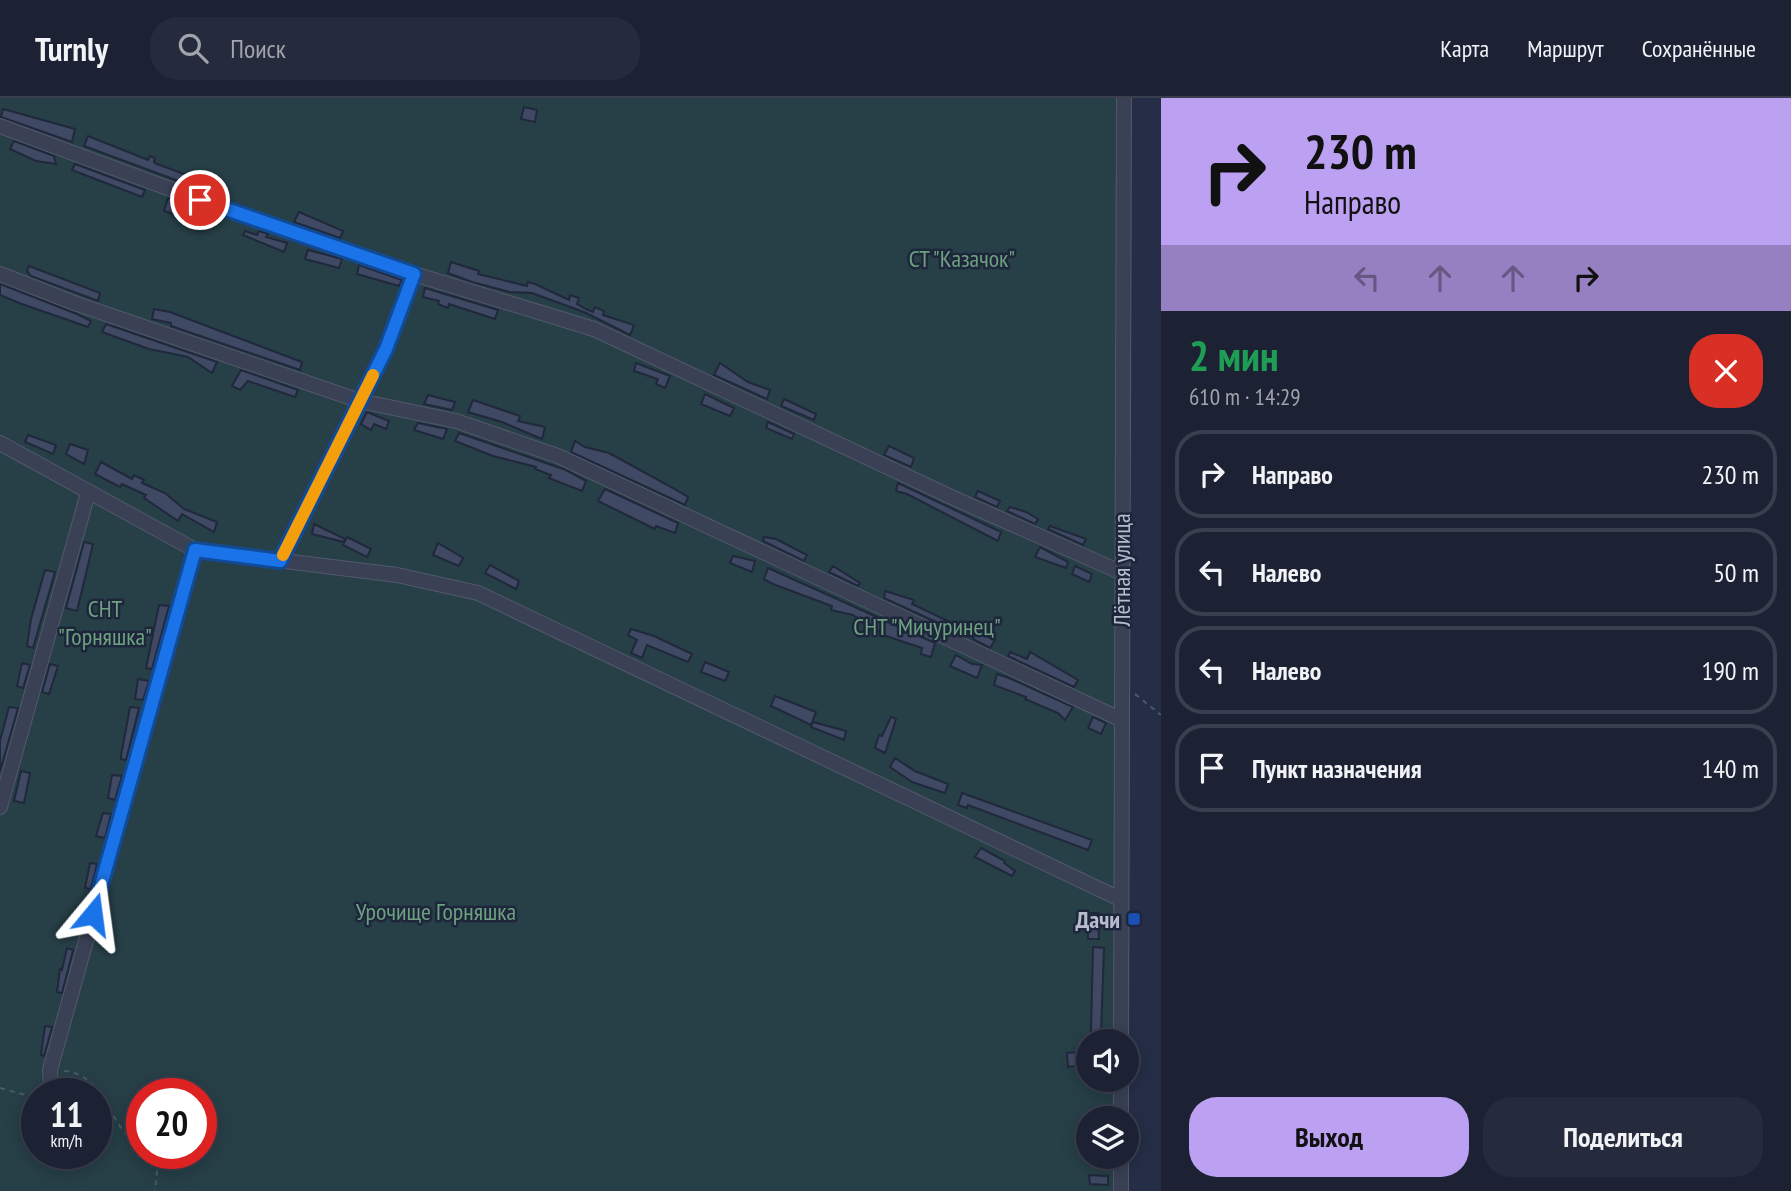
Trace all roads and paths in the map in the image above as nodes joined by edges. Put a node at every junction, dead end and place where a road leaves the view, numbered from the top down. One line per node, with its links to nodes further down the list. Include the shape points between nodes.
1 (1124, 98): 10 (street, Лётная улица)
2 (0, 126): 4 (street)
3 (0, 274): 5 (street)
4 (414, 274): 5 (street, via 386,349); 10 (street, via 594,329)
5 (360, 401): 9 (street); 13 (street, via 456,421 558,456)
6 (0, 443): 7 (street)
7 (88, 493): 8 (street); 14 (street)
8 (195, 550): 9 (street); 17 (street)
9 (280, 561): 15 (street, via 397,575 478,593)
10 (1120, 572): 11 (street, Лётная улица)
11 (1121, 685): 12 (path); 13 (street, Лётная улица)
12 (1161, 715)
13 (1120, 719): 15 (street, Лётная улица)
14 (0, 807)
15 (1120, 899): 16 (street, Лётная улица)
16 (1121, 1029)
17 (50, 1070): 18 (street); 21 (path, via 77,1071 93,1084)
18 (50, 1078)
19 (0, 1088): 20 (path)
20 (21, 1094)
21 (126, 1134)
22 (155, 1169): 24 (path)
23 (1121, 1169): 25 (street)
24 (155, 1191)
25 (1121, 1191)

